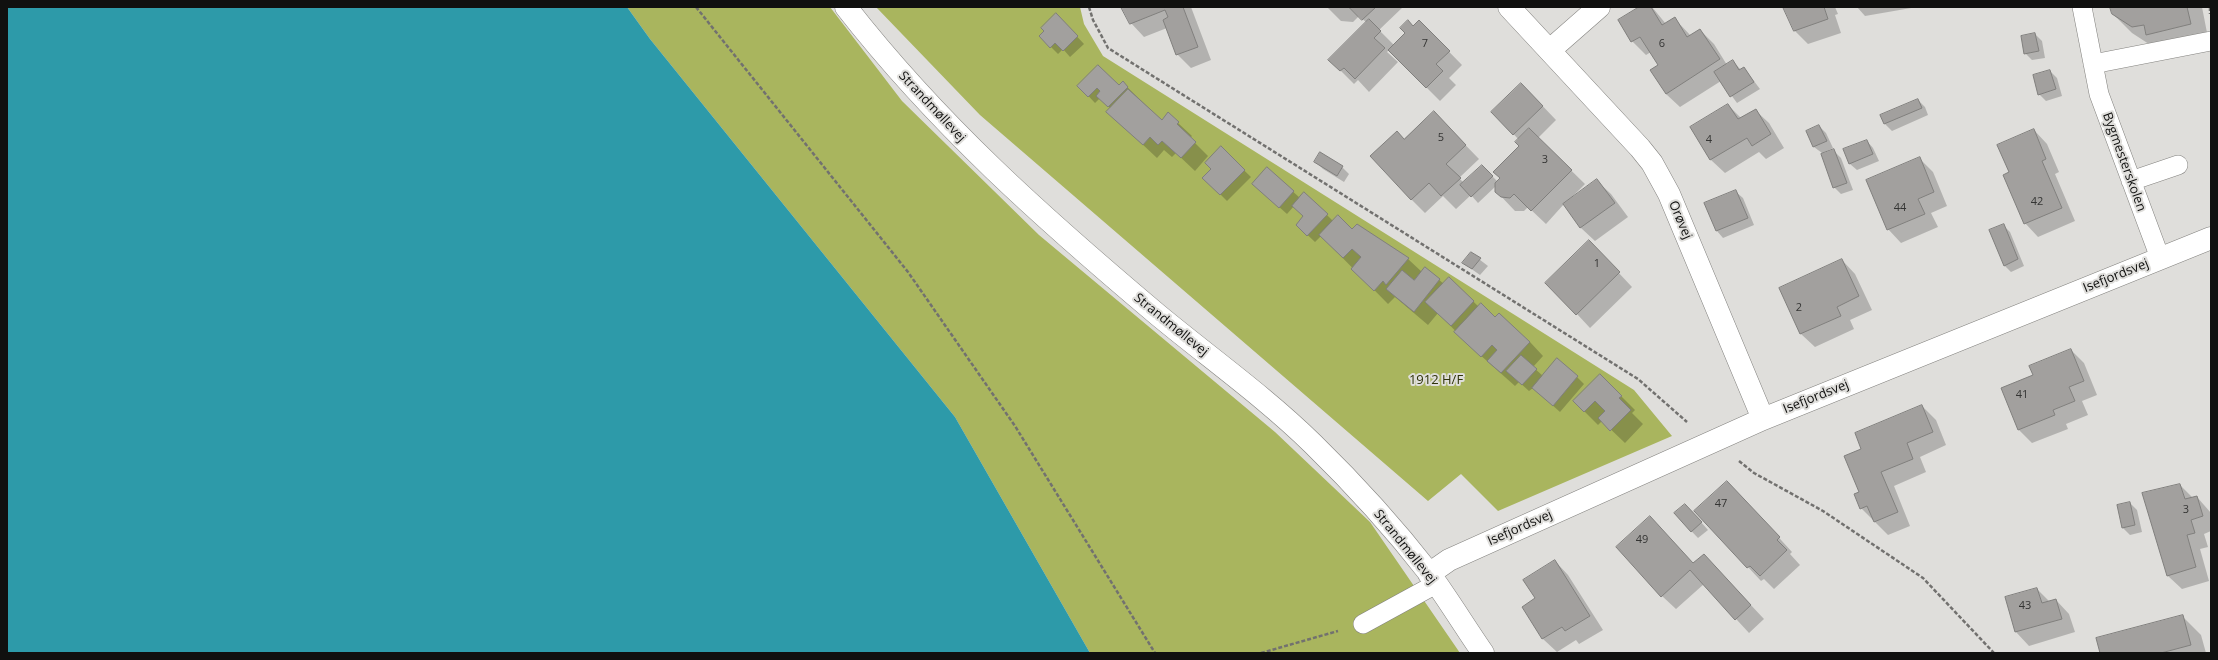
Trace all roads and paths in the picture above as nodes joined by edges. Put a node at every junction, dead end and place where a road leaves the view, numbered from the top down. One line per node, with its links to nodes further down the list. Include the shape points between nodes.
1 (696, 7): 19 (path, via 908,272 1015,426)
2 (846, 7): 17 (street, Strandmøllevej, via 920,96 986,164 1060,231 1312,442 1360,492)
3 (1089, 7): 15 (path, via 1108,48 1638,379)
4 (1509, 7): 8 (street, Orøvej)
5 (1599, 7): 8 (street)
6 (2082, 7): 9 (lane, Bygmesterskolen)
7 (2211, 41): 9 (lane)
8 (1550, 50): 14 (street, Orøvej, via 1652,163 1669,194)
9 (2093, 64): 11 (lane, Bygmesterskolen, via 2099,94)
10 (2178, 165): 11 (lane)
11 (2131, 181): 13 (lane, Bygmesterskolen)
12 (2211, 238): 13 (street, Isefjordsvej)
13 (2160, 258): 14 (street, Isefjordsvej)
14 (1763, 418): 17 (street, Isefjordsvej, via 1449,560)
15 (1682, 419)
16 (1754, 473): 22 (path, via 1823,511 1923,578)
17 (1433, 579): 18 (lane); 21 (street, Strandmøllevej)
18 (1363, 624): 20 (path)
19 (1155, 653)
20 (1262, 653)
21 (1483, 653)
22 (1994, 653)

